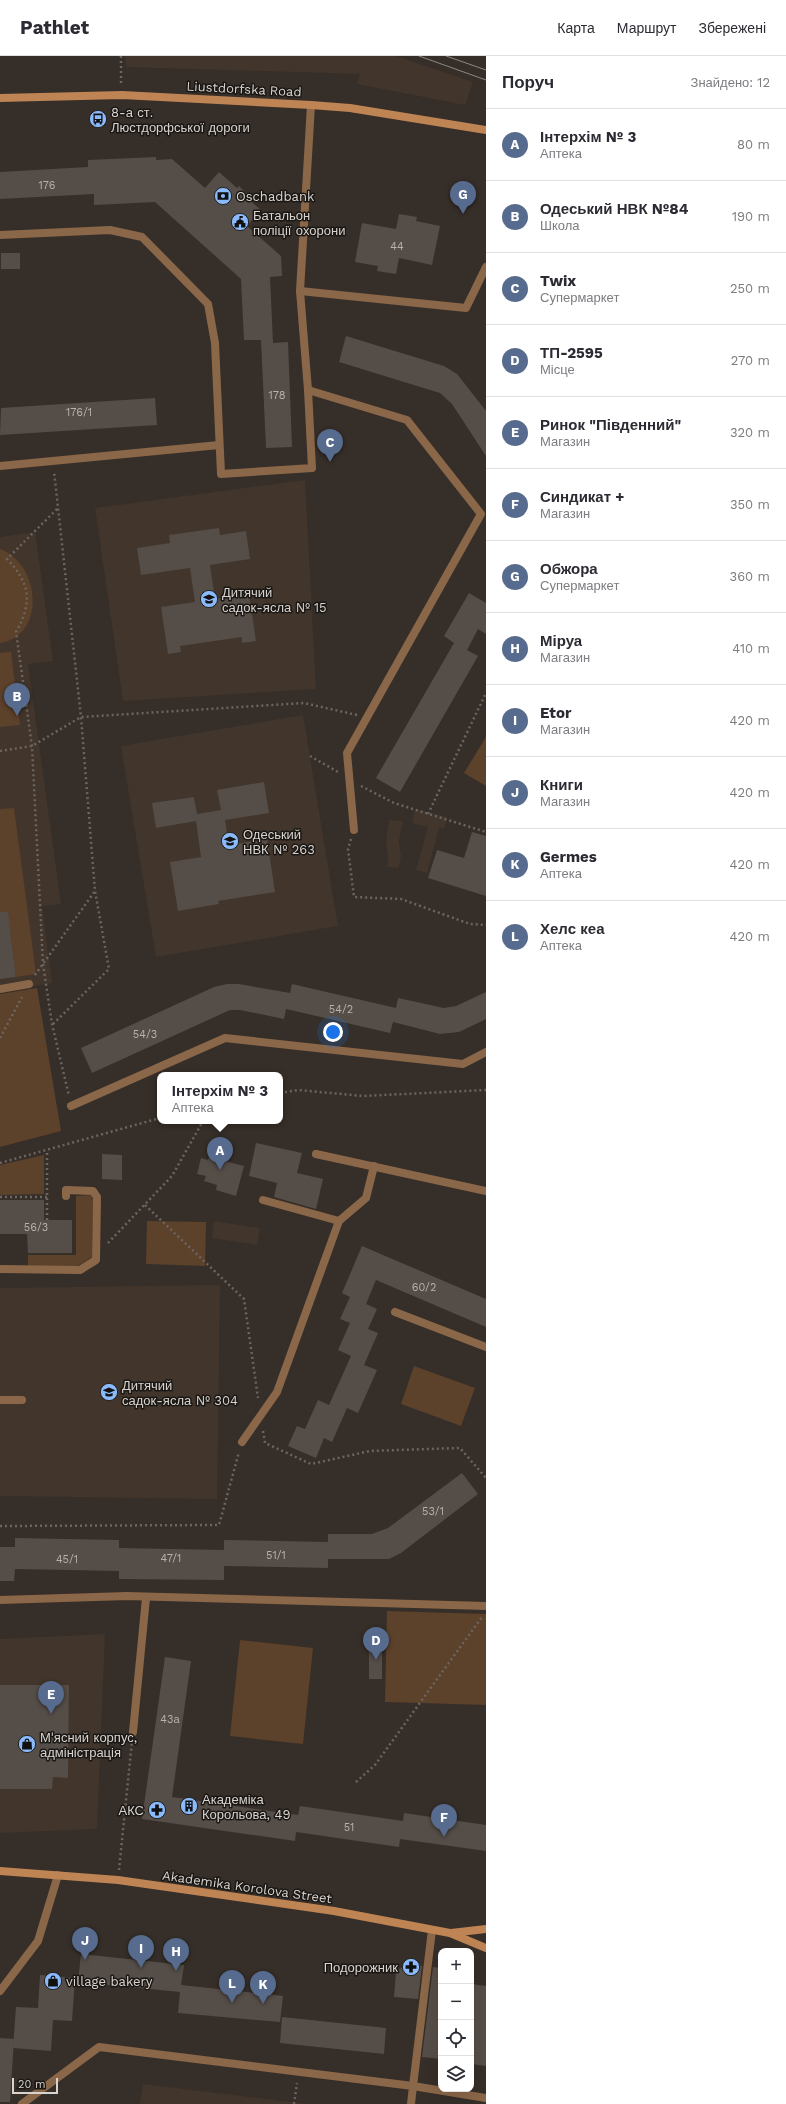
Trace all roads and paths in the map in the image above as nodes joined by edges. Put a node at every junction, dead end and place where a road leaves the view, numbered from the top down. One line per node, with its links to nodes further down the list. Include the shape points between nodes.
1 (121, 56): 2 (path)
2 (122, 95): 3 (main road, Liustdorfska Road); 4 (main road, Liustdorfska Road)
3 (0, 98)
4 (311, 105): 5 (main road, Liustdorfska Road, via 365,110); 8 (lane)
5 (486, 130)
6 (0, 235): 10 (lane, via 110,230 142,237 208,304 215,343)
7 (486, 267): 8 (lane, via 466,308)
8 (300, 291): 9 (lane)
9 (308, 390): 10 (lane, via 312,468 221,474); 14 (lane, via 407,420)
10 (219, 444): 11 (lane)
11 (52, 460): 12 (lane); 13 (path)
12 (0, 466)
13 (57, 509): 16 (path); 18 (path, via 7,559 19,572 27,588 25,617 16,632)
14 (484, 514): 17 (lane)
15 (486, 693): 22 (path)
16 (81, 717): 17 (path, via 304,703); 18 (path); 25 (path)
17 (367, 717): 21 (lane, via 347,753)
18 (32, 746): 19 (path); 27 (path)
19 (0, 751)
20 (310, 756): 21 (path)
21 (350, 779): 22 (path, via 394,802); 23 (lane)
22 (428, 814): 24 (path)
23 (354, 830): 26 (path, via 348,849 354,897 401,898 470,924)
24 (486, 832)
25 (95, 891): 27 (path); 30 (path, via 109,969)
26 (486, 925)
27 (43, 964): 28 (path); 30 (path)
28 (29, 984): 29 (lane); 31 (path)
29 (0, 989)
30 (52, 1024): 35 (path)
31 (0, 1038)
32 (486, 1052): 35 (lane, via 463,1064 225,1038)
33 (486, 1090): 34 (path, via 363,1096 298,1090)
34 (283, 1092)
35 (71, 1106)
36 (157, 1119): 38 (path)
37 (201, 1124): 47 (path, via 172,1176)
38 (47, 1150): 40 (path); 45 (path)
39 (316, 1154): 41 (lane)
40 (0, 1163)
41 (374, 1166): 42 (lane); 49 (lane, via 366,1198)
42 (486, 1191)
43 (66, 1196): 50 (lane, via 66,1190 93,1191 97,1197)
44 (0, 1197): 45 (path)
45 (47, 1197): 48 (path)
46 (263, 1200): 49 (lane)
47 (145, 1204): 50 (path); 56 (path, via 244,1299)
48 (47, 1220)
49 (339, 1221): 56 (lane, via 277,1392)
50 (96, 1255): 51 (lane, via 96,1260 80,1270)
51 (0, 1270)
52 (395, 1312): 53 (lane)
53 (486, 1347)
54 (0, 1400): 55 (lane)
55 (22, 1400)
56 (261, 1415): 57 (lane); 58 (path, via 265,1443 312,1464 370,1451 460,1448)
57 (242, 1442): 59 (path, via 219,1525)
58 (486, 1478)
59 (0, 1526)
60 (146, 1598): 61 (lane, via 127,1596); 62 (lane); 64 (lane)
61 (0, 1600)
62 (486, 1606)
63 (486, 1612): 65 (path, via 375,1765)
64 (133, 1732): 68 (path)
65 (356, 1782)
66 (0, 1871): 67 (main road, Akademika Korolova Street)
67 (58, 1875): 68 (main road, Akademika Korolova Street); 73 (lane, via 38,1941)
68 (118, 1880): 70 (main road, Akademika Korolova Street, via 334,1911)
69 (486, 1929): 71 (main road)
70 (432, 1930): 71 (main road, Akademika Korolova Street); 75 (lane)
71 (450, 1933): 72 (main road, Akademika Korolova Street)
72 (486, 1948)
73 (0, 1991)
74 (298, 2072): 75 (lane); 77 (lane, via 98,2048); 78 (path)
75 (413, 2086): 76 (lane); 79 (lane)
76 (486, 2098)
77 (22, 2104)
78 (294, 2104)
79 (411, 2104)

